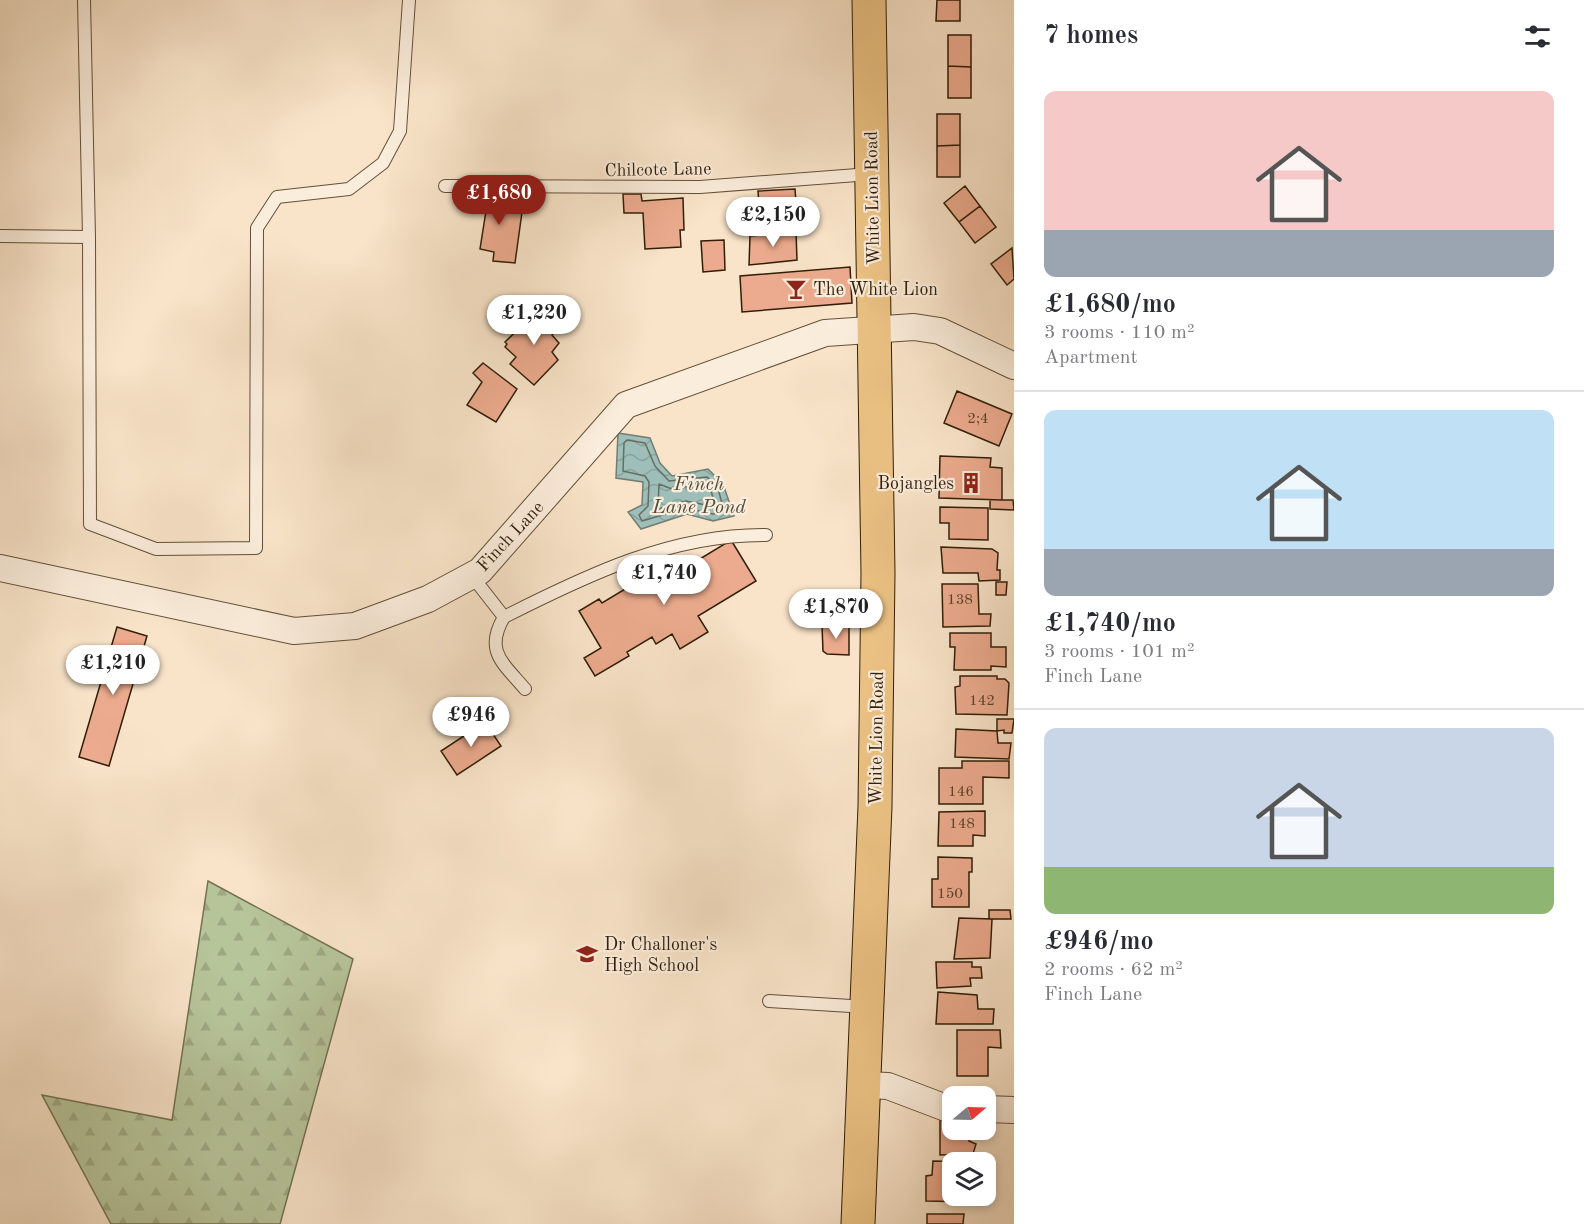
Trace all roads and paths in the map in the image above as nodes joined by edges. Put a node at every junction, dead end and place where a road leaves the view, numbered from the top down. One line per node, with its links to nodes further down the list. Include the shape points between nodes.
1 (84, 0): 7 (lane)
2 (409, 0): 7 (lane, via 400,131 383,163 349,189 277,197 257,228 256,548 156,549 90,524)
3 (869, 0): 4 (main road, White Lion Road)
4 (871, 174): 5 (lane, Chilcote Lane, via 700,187); 8 (main road, White Lion Road)
5 (445, 186)
6 (0, 236): 7 (lane)
7 (89, 237)
8 (875, 329): 9 (street, Finch Lane, via 914,327 940,331); 12 (street, Finch Lane, via 825,333 626,405); 16 (main road, White Lion Road, via 876,806)
9 (1014, 366)
10 (766, 535): 13 (lane, via 724,536 632,558 587,575)
11 (0, 568): 12 (street, Finch Lane, via 294,631 356,626 428,599)
12 (472, 576): 13 (lane)
13 (504, 617): 14 (lane, via 494,646)
14 (525, 689)
15 (769, 1001): 16 (lane)
16 (868, 1007): 17 (main road, White Lion Road)
17 (866, 1085): 18 (street, via 888,1086); 21 (main road, White Lion Road)
18 (942, 1105)
19 (996, 1109): 20 (street)
20 (1014, 1110)
21 (858, 1224)

